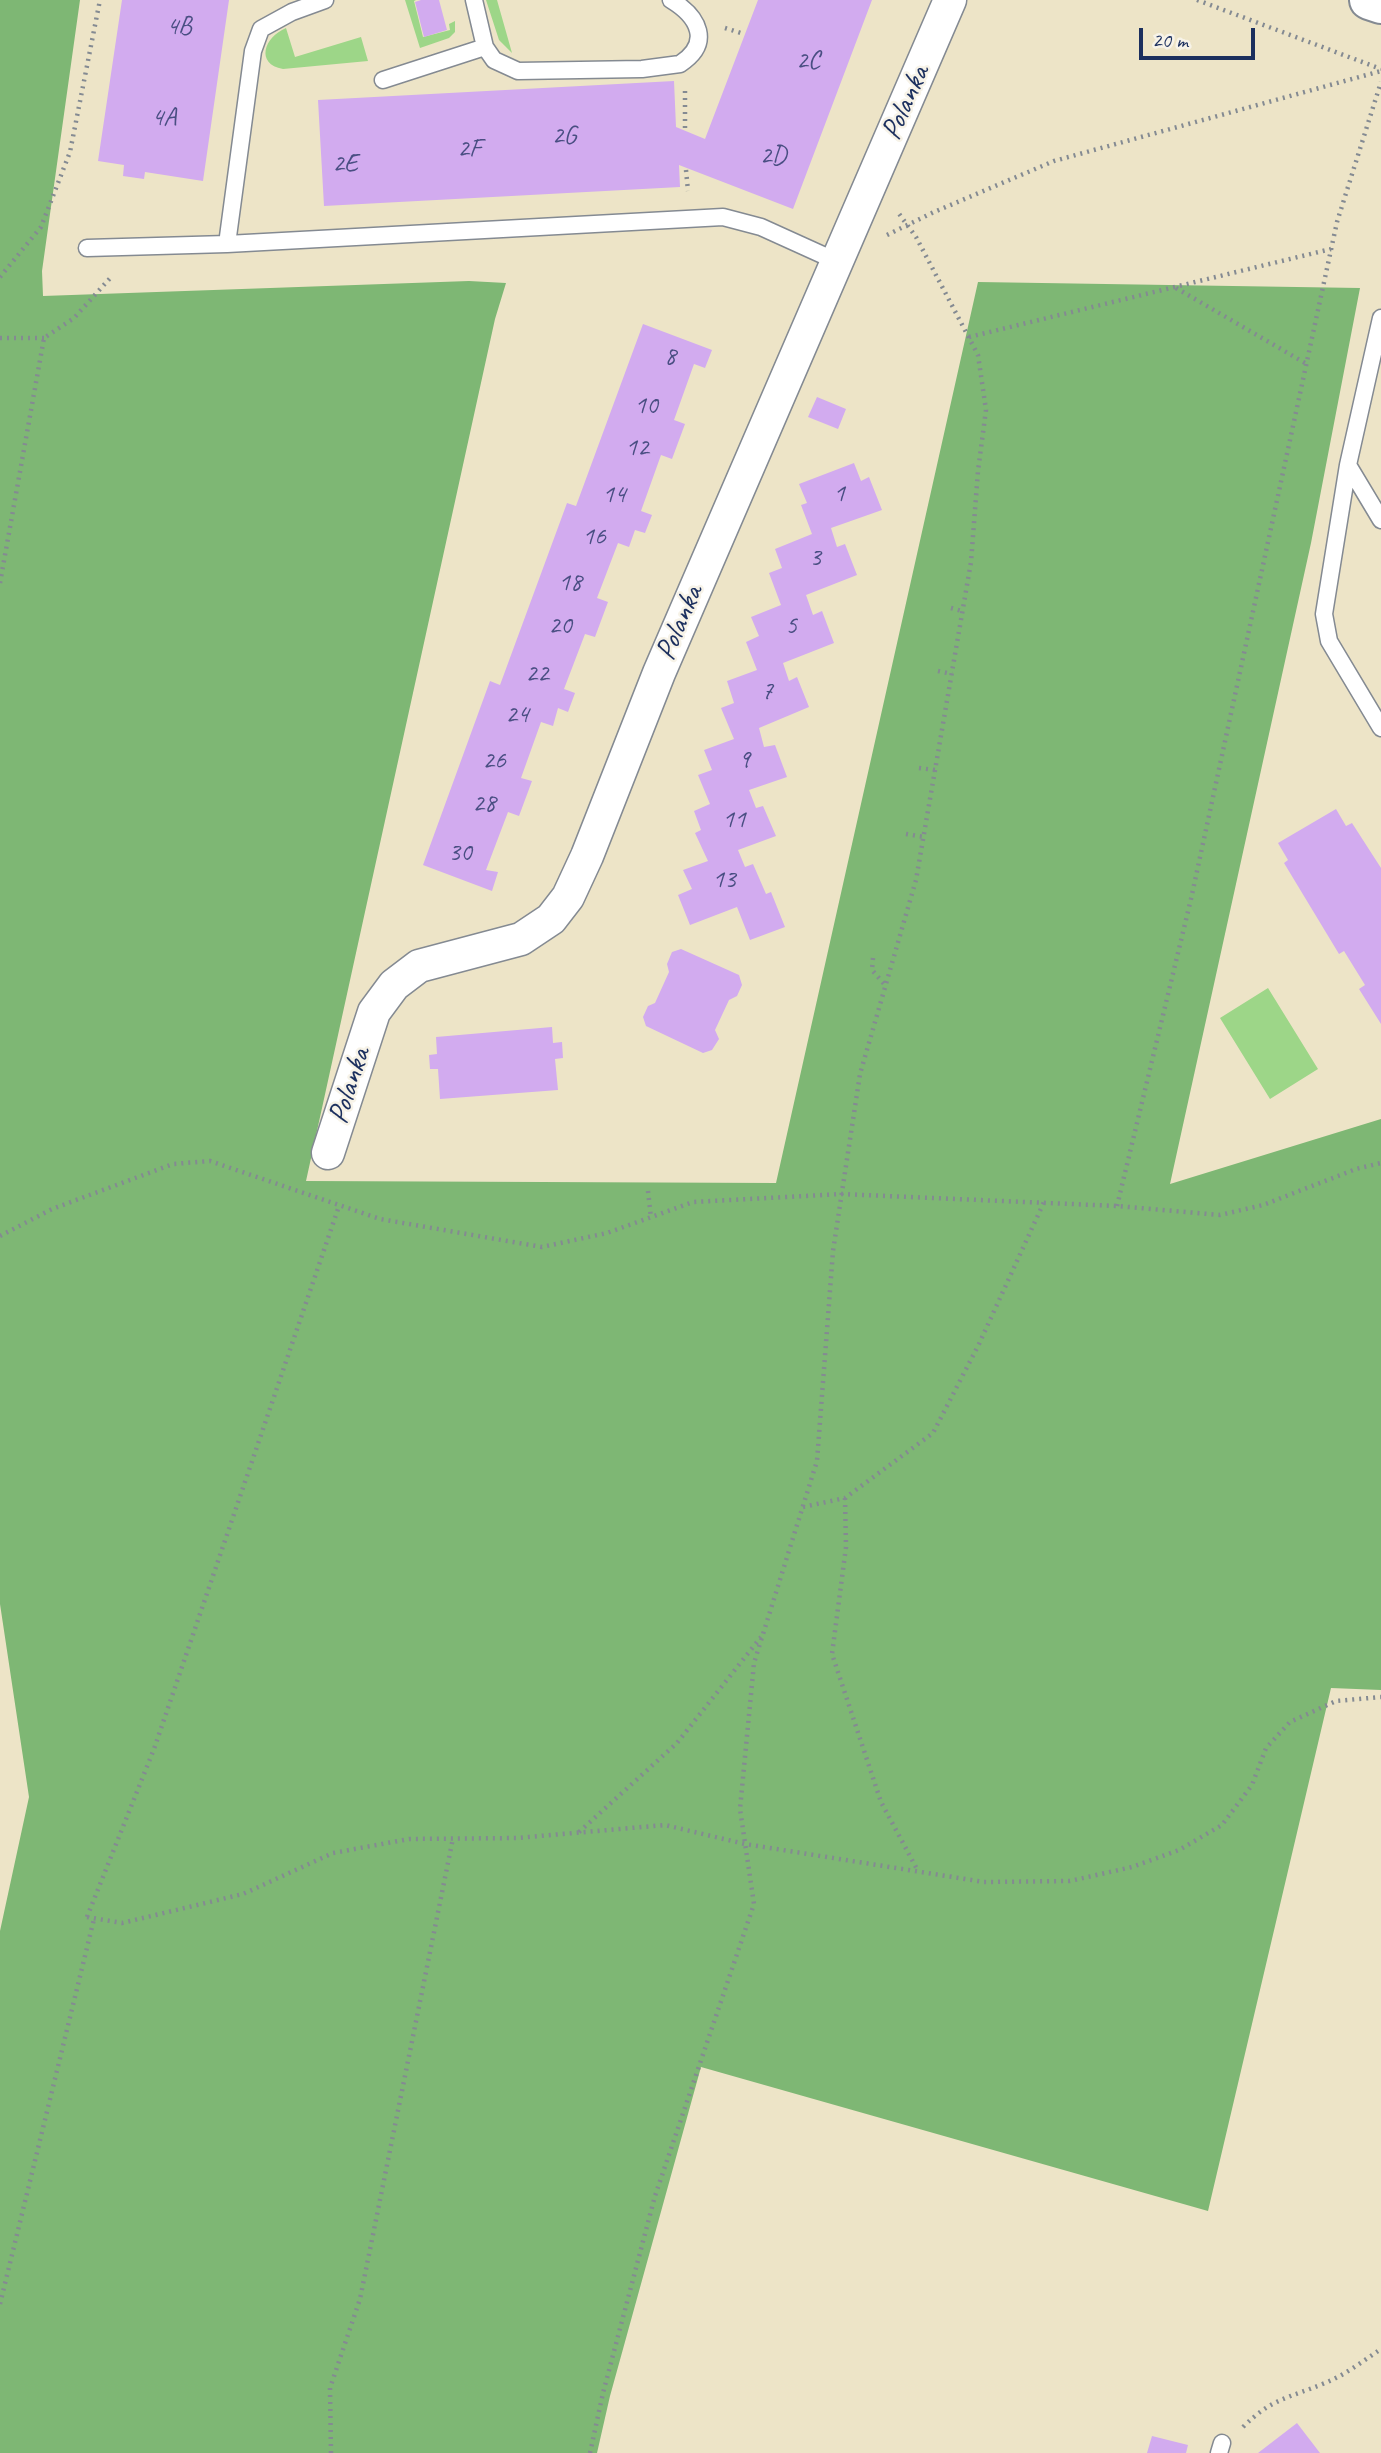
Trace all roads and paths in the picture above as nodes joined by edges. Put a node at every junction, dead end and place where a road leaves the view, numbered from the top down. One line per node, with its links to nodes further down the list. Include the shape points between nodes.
1 (100, 0): 24 (path, via 70,152 41,227)
2 (325, 0): 19 (lane, via 261,29 253,51)
3 (474, 0): 9 (lane)
4 (671, 0): 10 (lane, via 697,23 696,52)
5 (950, 0): 16 (street, Polanka)
6 (1197, 0): 11 (path)
7 (1369, 0): 8 (street)
8 (1381, 5)
9 (485, 47): 10 (lane, via 494,60 519,71 642,69); 12 (lane)
10 (685, 61): 14 (path)
11 (1381, 70): 18 (path, via 1054,160)
12 (383, 80)
13 (1381, 82): 22 (path)
14 (685, 129)
15 (686, 170): 17 (path)
16 (873, 177): 18 (path); 23 (street, Polanka)
17 (688, 191)
18 (907, 225): 23 (path); 27 (path)
19 (227, 244): 20 (lane); 23 (lane, via 723,217 761,226)
20 (140, 246): 21 (lane); 29 (path, via 74,318)
21 (87, 247)
22 (1331, 249): 25 (path); 30 (path)
23 (836, 261): 45 (street, Polanka, via 568,897 551,919 521,939 419,966 394,985 374,1013)
24 (0, 277)
25 (1174, 287): 27 (path); 30 (path)
26 (1381, 318): 31 (lane)
27 (969, 337): 35 (path, via 978,355 986,410)
28 (0, 338): 29 (path)
29 (44, 338): 33 (path)
30 (1306, 363): 51 (path, via 1191,899)
31 (1348, 465): 32 (lane); 38 (lane, via 1324,614 1329,641)
32 (1381, 520)
33 (0, 583)
34 (951, 608): 35 (path)
35 (962, 611): 37 (path)
36 (938, 671): 37 (path)
37 (952, 674): 40 (path)
38 (1381, 728)
39 (919, 768): 40 (path)
40 (935, 770): 42 (path)
41 (906, 834): 42 (path)
42 (924, 837): 44 (path)
43 (873, 958): 44 (path, via 872,970)
44 (886, 986): 48 (path, via 860,1074)
45 (328, 1153)
46 (1381, 1163): 51 (path, via 1263,1205 1220,1215)
47 (648, 1191): 52 (path)
48 (841, 1194): 49 (path); 52 (path, via 693,1202); 55 (path, via 817,1461)
49 (1044, 1202): 51 (path); 54 (path, via 933,1433)
50 (339, 1206): 52 (path, via 380,1219 542,1247); 53 (path, via 210,1161 173,1164 51,1209); 62 (path, via 154,1749 87,1917)
51 (1117, 1206)
52 (651, 1218)
53 (0, 1237)
54 (845, 1498): 55 (path); 61 (path, via 846,1547 832,1654 881,1802)
55 (802, 1507): 56 (path)
56 (763, 1633): 58 (path, via 677,1743); 60 (path, via 754,1663 741,1796)
57 (1381, 1698): 61 (path, via 1336,1701 1290,1722 1266,1748 1252,1784 1223,1825 1179,1850 1070,1881 984,1882)
58 (579, 1833): 59 (path); 60 (path, via 666,1825)
59 (453, 1838): 62 (path, via 409,1839 333,1853 243,1894 122,1923); 66 (path, via 360,2300 330,2388)
60 (745, 1844): 61 (path); 67 (path, via 754,1904 655,2196)
61 (919, 1872)
62 (94, 1918): 63 (path)
63 (0, 2304)
64 (1381, 2349): 65 (path, via 1325,2383 1260,2410)
65 (1221, 2448)
66 (331, 2453)
67 (590, 2453)

